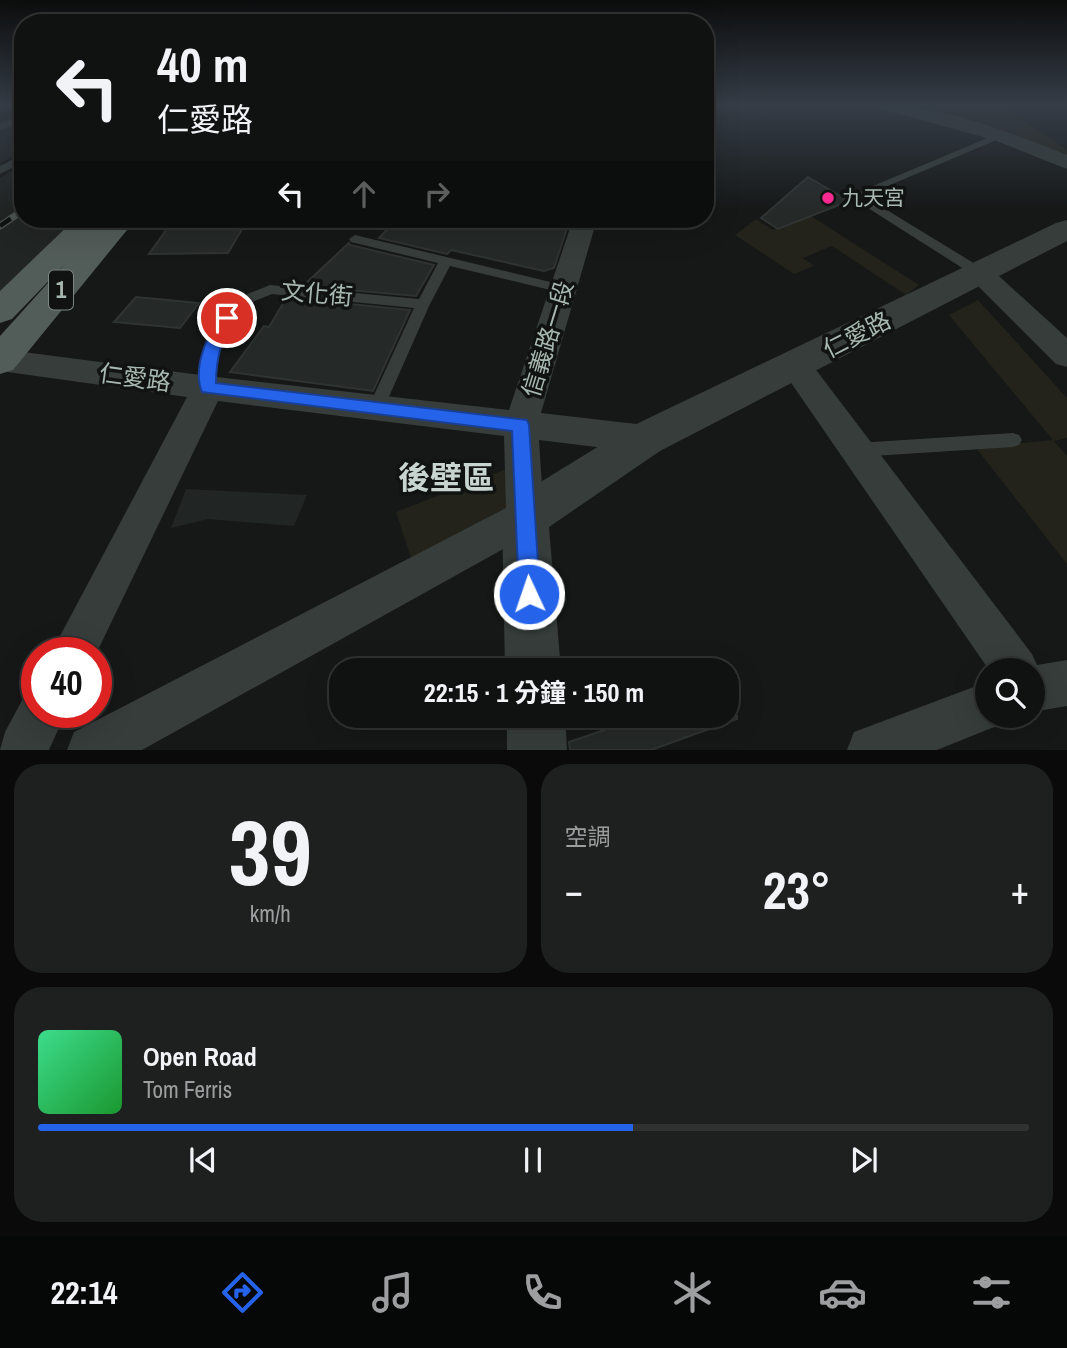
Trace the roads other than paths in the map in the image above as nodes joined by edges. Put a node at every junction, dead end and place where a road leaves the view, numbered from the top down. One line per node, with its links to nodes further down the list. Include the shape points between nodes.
1 (990, 140): 10 (lane, via 855,196)
2 (1010, 140): 3 (street)
3 (1067, 163)
4 (82, 228): 13 (main road, 1)
5 (113, 228): 15 (main road, 1)
6 (582, 228): 11 (street, 信義路一段)
7 (1067, 229): 10 (street, 仁愛路)
8 (355, 239): 9 (lane)
9 (446, 261): 11 (lane); 12 (lane)
10 (980, 273): 14 (street); 16 (street, 仁愛路)
11 (563, 289): 19 (street, 信義路一段)
12 (423, 304): 17 (lane, 文化街, via 270,289 235,304 218,331 208,362); 18 (lane)
13 (0, 311)
14 (1067, 356)
15 (0, 360): 17 (street, 仁愛路)
16 (796, 366): 20 (street, 仁愛路); 22 (street)
17 (208, 388): 18 (street, 仁愛路); 24 (street, 文化街)
18 (376, 408): 19 (street, 仁愛路)
19 (521, 425): 20 (street, 仁愛路); 23 (street, 信義路一段)
20 (645, 439): 23 (street, 仁愛路)
21 (1013, 440): 22 (lane)
22 (857, 450): 26 (street)
23 (525, 517): 25 (street, 信義路一段); 32 (street, 仁愛路)
24 (81, 637)
25 (532, 658)
26 (1007, 658)
27 (1067, 683): 28 (street)
28 (1045, 687)
29 (975, 711): 36 (street)
30 (34, 728): 33 (street)
31 (536, 728): 35 (street)
32 (137, 738): 34 (street, 仁愛路)
33 (23, 750)
34 (92, 750)
35 (537, 750)
36 (872, 750)

